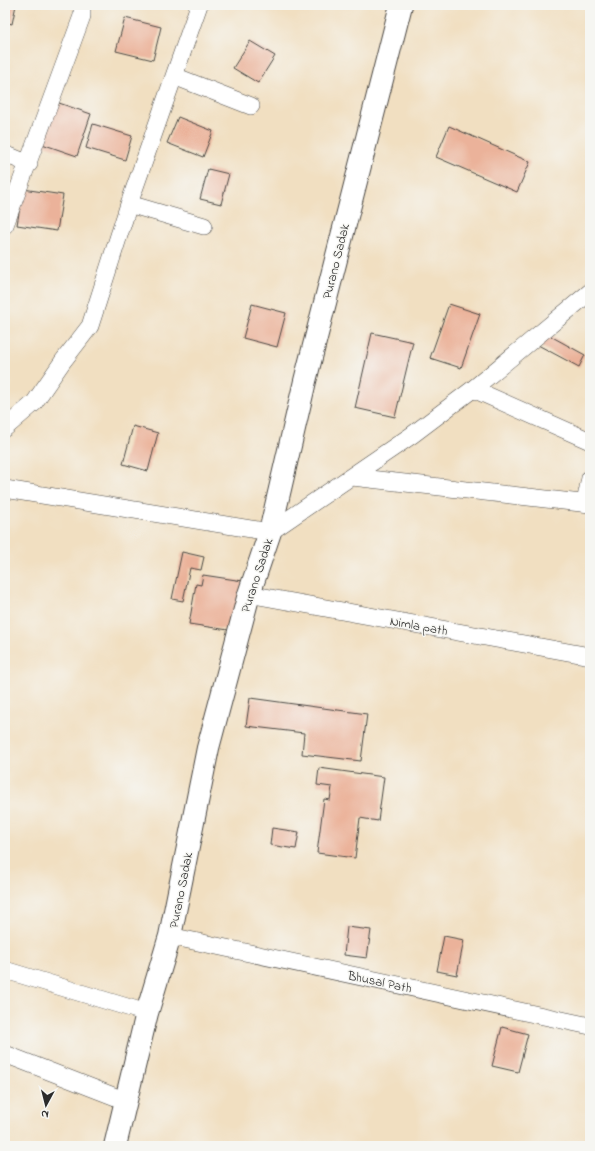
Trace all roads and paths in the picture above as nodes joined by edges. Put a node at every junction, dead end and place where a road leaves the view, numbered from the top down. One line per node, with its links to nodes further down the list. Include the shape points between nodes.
1 (82, 5): 7 (street, via 82,16)
2 (200, 5): 4 (street)
3 (401, 5): 19 (main road, Purano Sadak, via 304,381)
4 (174, 76): 5 (street); 8 (street)
5 (251, 106)
6 (5, 154): 7 (street)
7 (28, 164): 9 (street)
8 (129, 204): 10 (street); 13 (street, via 90,326 34,403)
9 (5, 225)
10 (204, 226)
11 (589, 295): 12 (street)
12 (473, 389): 14 (street); 15 (street)
13 (5, 428)
14 (590, 441)
15 (352, 477): 18 (street); 19 (street)
16 (590, 478): 18 (street)
17 (5, 488): 19 (street)
18 (587, 504)
19 (270, 532): 20 (main road, Purano Sadak)
20 (249, 594): 21 (street, Nimla path); 22 (main road, Purano Sadak, via 208,748)
21 (590, 656)
22 (170, 936): 24 (main road, Purano Sadak); 25 (street, Bhusal Path)
23 (5, 970): 24 (street)
24 (147, 1013): 27 (main road, Purano Sadak)
25 (590, 1026)
26 (5, 1054): 27 (street)
27 (126, 1101): 28 (main road, Purano Sadak)
28 (115, 1146)

